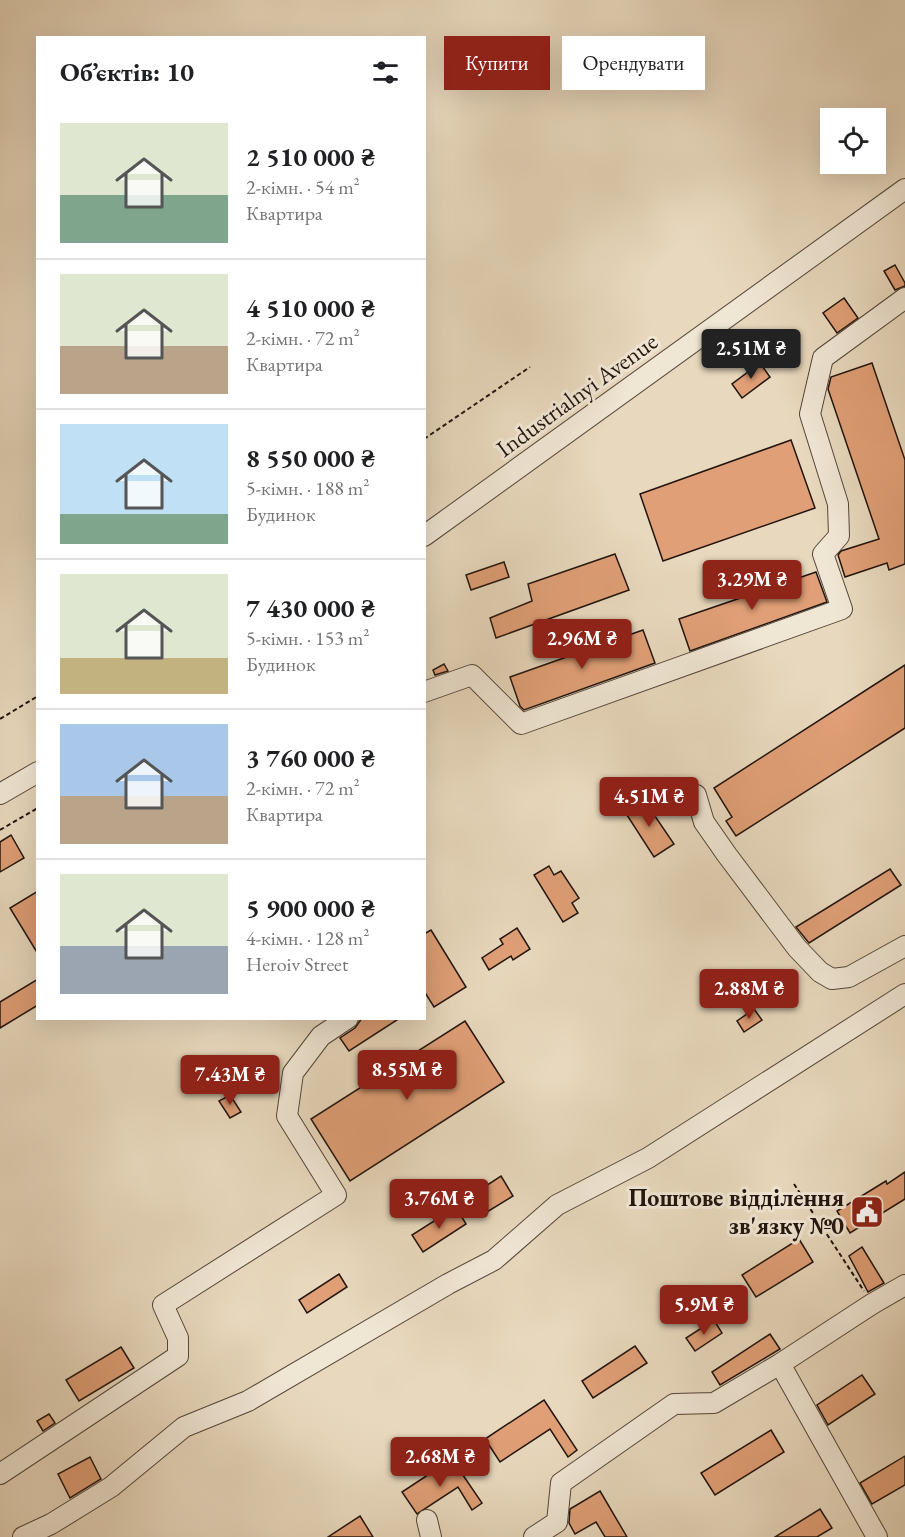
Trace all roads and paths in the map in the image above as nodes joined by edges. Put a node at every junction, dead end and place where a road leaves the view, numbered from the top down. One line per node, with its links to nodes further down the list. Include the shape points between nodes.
1 (905, 189): 5 (street, Industrialnyi Avenue)
2 (905, 298): 6 (street, via 823,358 810,414 838,504 839,536 824,554 842,609 521,724 472,675)
3 (530, 367): 4 (path)
4 (426, 438)
5 (426, 535)
6 (426, 691)
7 (36, 697): 8 (path)
8 (0, 719)
9 (36, 773): 10 (street)
10 (0, 794)
11 (696, 795): 14 (street, via 704,822 727,855 797,948 820,972 832,979 849,977)
12 (36, 809): 13 (path)
13 (0, 830)
14 (905, 946)
15 (905, 994): 23 (street, via 648,1158 557,1205 494,1260 248,1401 184,1427 111,1487)
16 (345, 1020): 21 (street, via 321,1036 293,1073 287,1116 336,1195 163,1305 178,1338 178,1356)
17 (794, 1184): 19 (path)
18 (905, 1285): 19 (street)
19 (872, 1304): 20 (street)
20 (780, 1364): 22 (street, via 714,1403 674,1404 561,1483); 25 (street)
21 (0, 1473)
22 (562, 1530): 24 (street)
23 (23, 1537)
24 (534, 1537)
25 (877, 1537)

